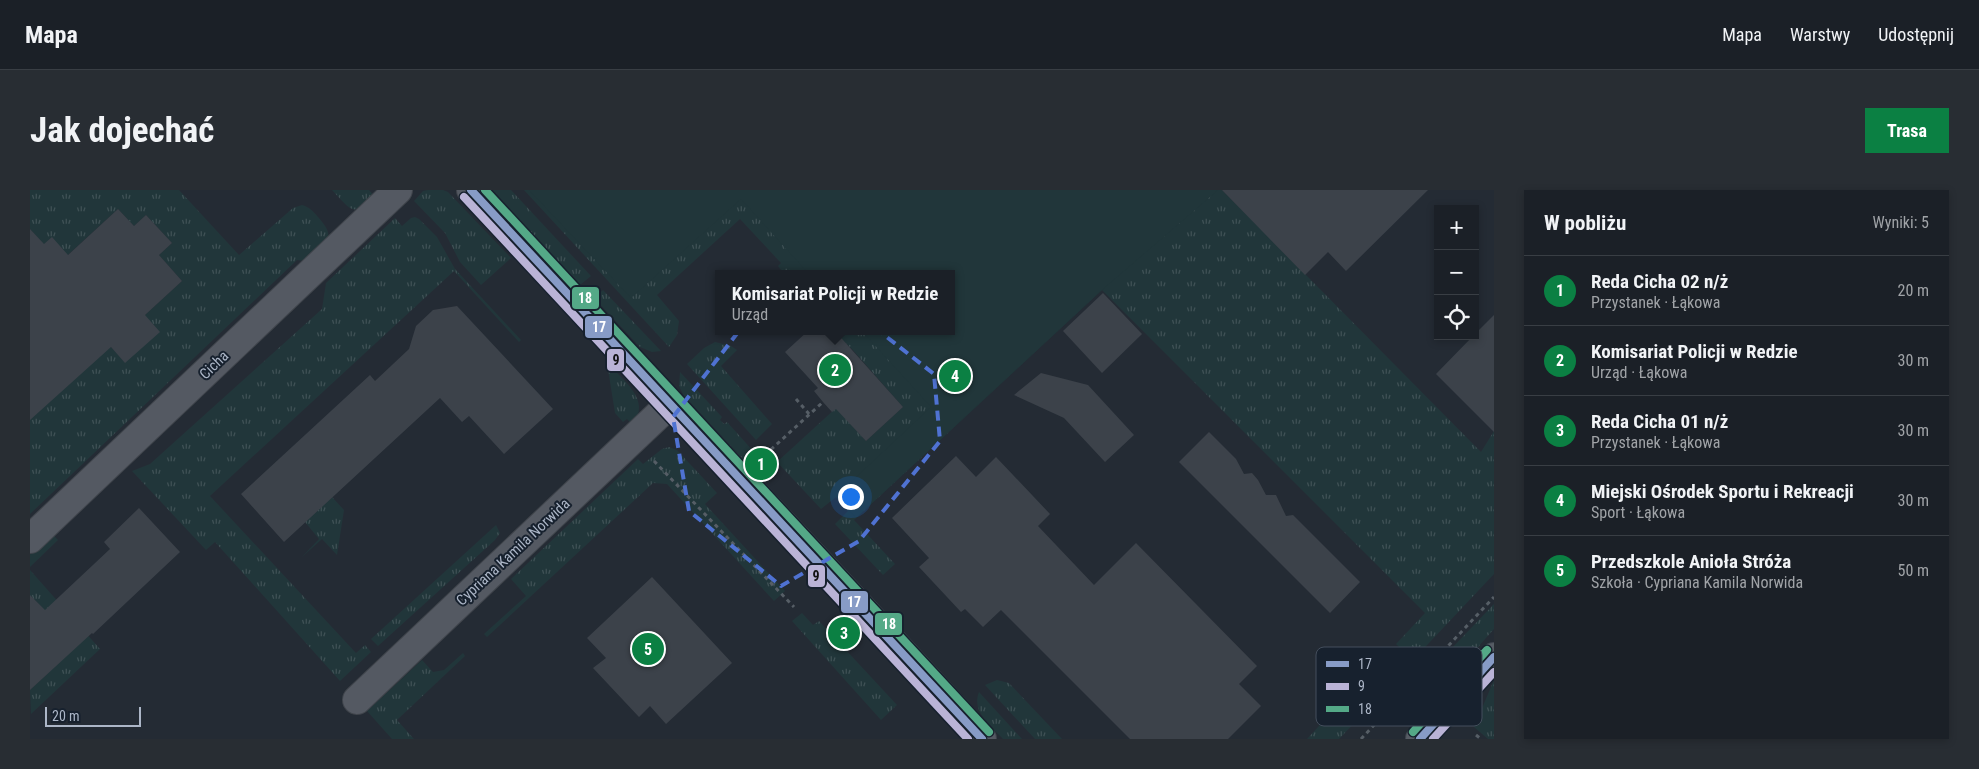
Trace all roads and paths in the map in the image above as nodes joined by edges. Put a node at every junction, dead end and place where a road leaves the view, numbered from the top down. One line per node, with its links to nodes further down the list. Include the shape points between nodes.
1 (398, 190): 9 (street, Cicha)
2 (471, 190): 5 (street)
3 (796, 399): 6 (path)
4 (823, 402): 6 (path)
5 (670, 404): 15 (street, Cypriana Kamila Norwida); 19 (street)
6 (809, 414): 8 (path)
7 (649, 455): 11 (path)
8 (765, 455)
9 (30, 539)
10 (1494, 597): 12 (path)
11 (794, 607)
12 (1447, 647)
13 (1494, 657): 14 (main road)
14 (1482, 670)
15 (357, 700)
16 (1373, 726): 20 (path)
17 (1432, 726): 21 (main road)
18 (1476, 735): 22 (path)
19 (982, 739)
20 (1361, 739)
21 (1420, 739)
22 (1481, 739)

